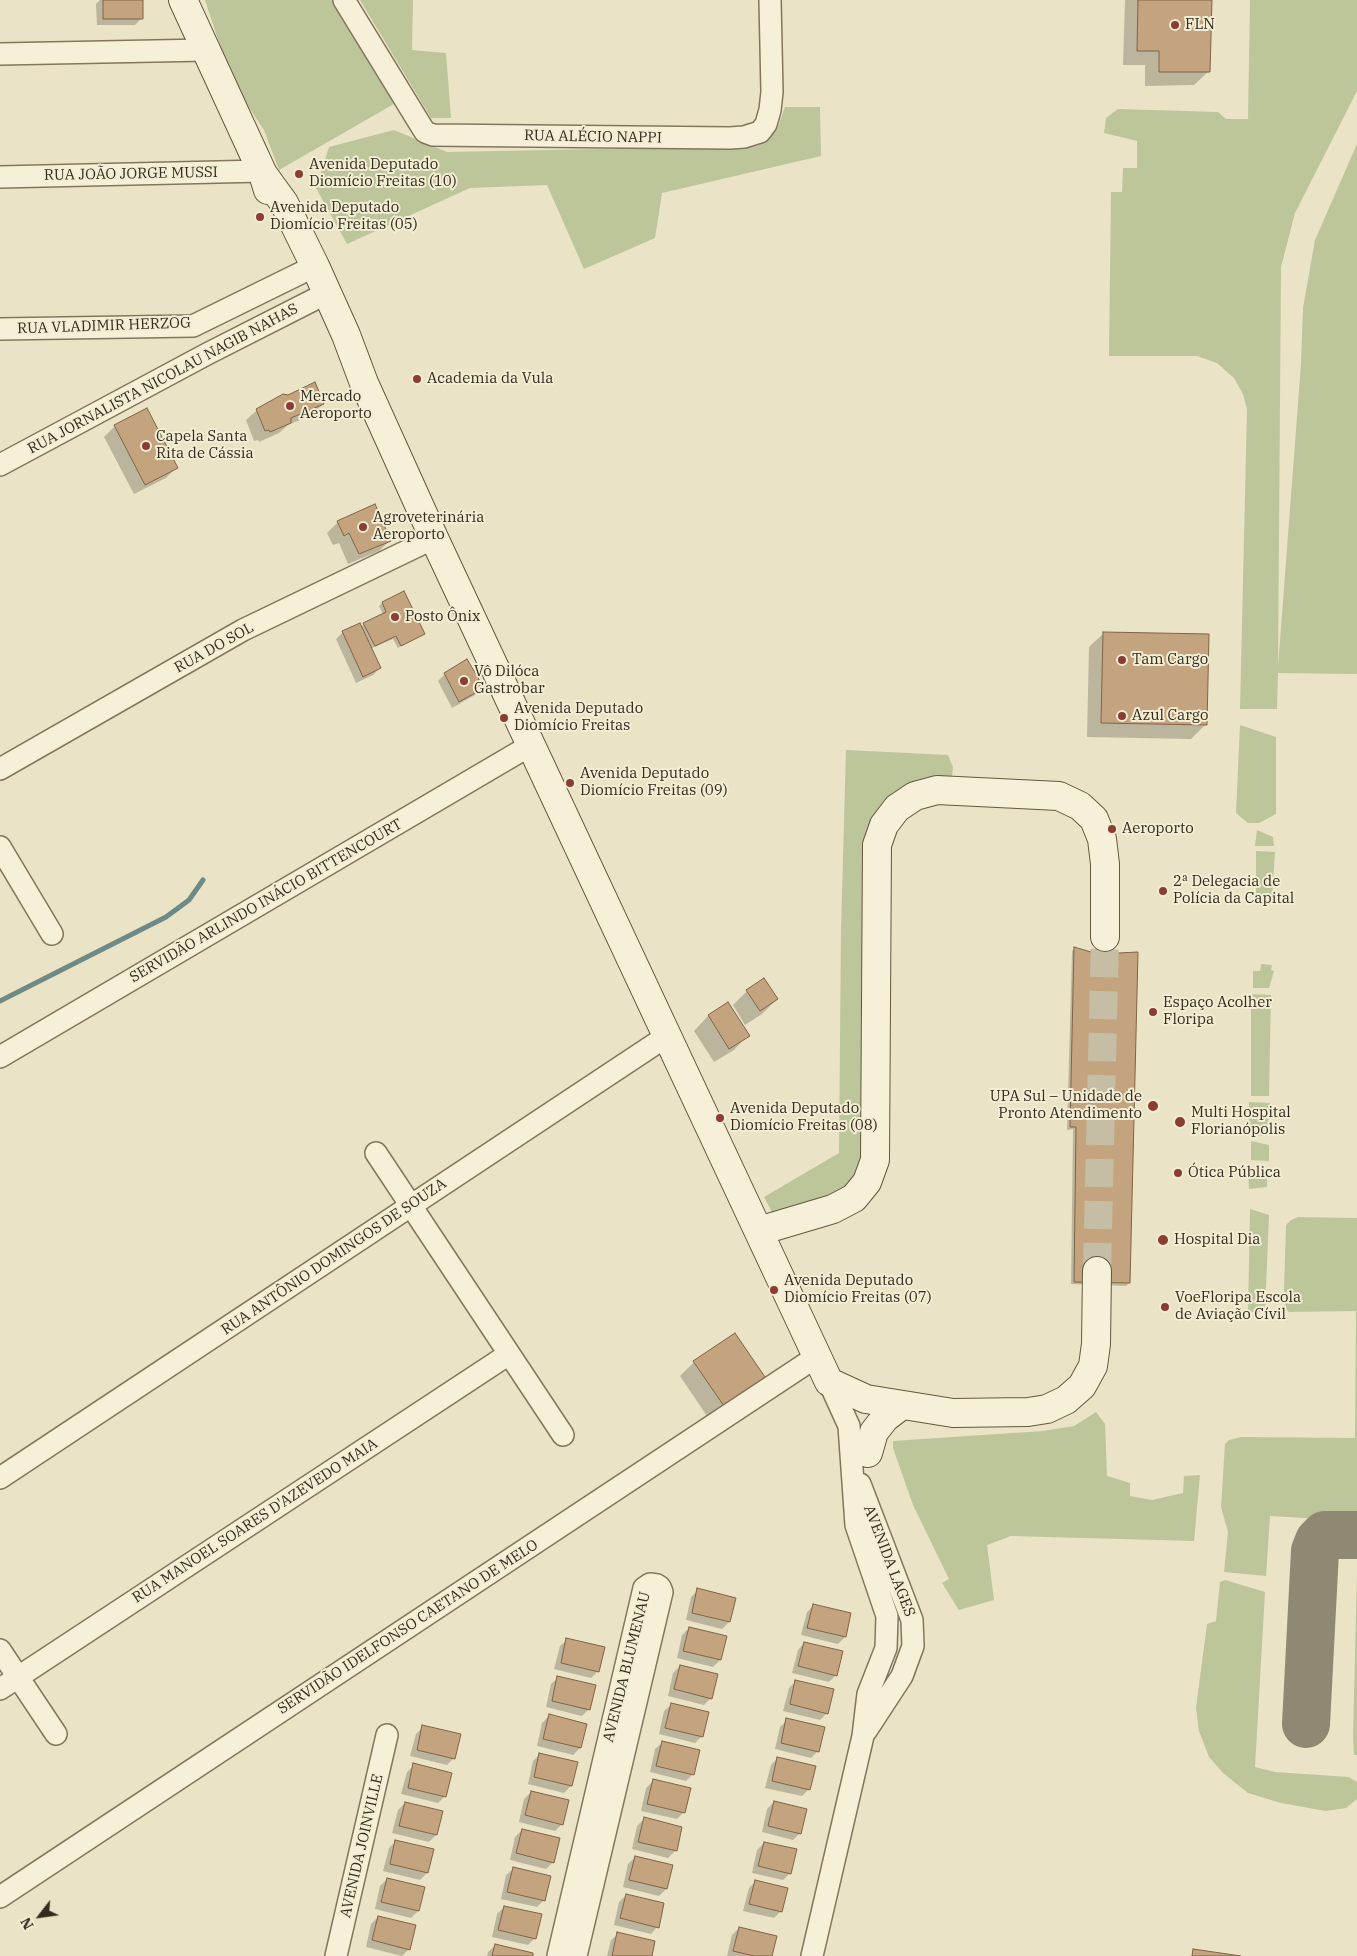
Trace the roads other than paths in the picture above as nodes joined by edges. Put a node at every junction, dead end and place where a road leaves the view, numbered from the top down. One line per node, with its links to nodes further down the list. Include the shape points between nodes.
1 (183, 0): 4 (street)
2 (344, 0): 3 (street, RUA ALÉCIO NAPPI, via 425,132 433,135 730,138 760,132 766,124 770,110)
3 (770, 0)
4 (206, 50): 5 (street); 6 (street)
5 (0, 54)
6 (262, 172): 7 (street, RUA JOÃO JORGE MUSSI); 8 (street, via 274,212)
7 (0, 177)
8 (309, 269): 9 (street); 10 (street, RUA VLADIMIR HERZOG)
9 (321, 296): 12 (street, RUA JORNALISTA NICOLAU NAGIB NAHAS); 14 (street, via 335,340 364,383)
10 (193, 326): 11 (street, RUA VLADIMIR HERZOG); 12 (street)
11 (0, 329)
12 (207, 354): 13 (street, RUA JORNALISTA NICOLAU NAGIB NAHAS)
13 (0, 465)
14 (434, 538): 15 (street); 16 (street, RUA DO SOL, via 243,630)
15 (531, 745): 20 (street); 21 (street, SERVIDÃO ARLINDO INÁCIO BITTENCOURT)
16 (0, 769)
17 (0, 847): 18 (street)
18 (52, 934)
19 (1105, 937): 24 (street, via 1102,839 1094,820 1080,806 1059,796 937,790 915,796 897,808 884,825 877,846 875,1160 867,1182 854,1198 832,1209)
20 (667, 1036): 23 (street, RUA ANTÔNIO DOMINGOS DE SOUZA); 24 (street)
21 (0, 1057)
22 (376, 1153): 23 (street)
23 (411, 1205): 26 (street); 32 (street, RUA ANTÔNIO DOMINGOS DE SOUZA)
24 (759, 1232): 27 (street)
25 (1097, 1271): 29 (street, via 1093,1366 1082,1386 1066,1400 1047,1409 1020,1412 953,1413)
26 (509, 1354): 30 (street); 34 (street, RUA MANOEL SOARES D'AZEVEDO MAIA)
27 (816, 1358): 28 (street); 38 (street, SERVIDÃO IDELFONSO CAETANO DE MELO)
28 (829, 1382): 29 (street, via 866,1398); 31 (street, AVENIDA LAGES)
29 (902, 1405): 31 (street, via 884,1418)
30 (563, 1435)
31 (860, 1459): 42 (street, AVENIDA LAGES, via 856,1525 887,1616 886,1648 868,1694 863,1736)
32 (0, 1478)
33 (0, 1650): 34 (street)
34 (18, 1677): 35 (street, RUA MANOEL SOARES D'AZEVEDO MAIA); 36 (street)
35 (0, 1689)
36 (56, 1734)
37 (387, 1735): 39 (street, AVENIDA JOINVILLE)
38 (0, 1897)
39 (343, 1955)
40 (558, 1956): 41 (street, AVENIDA BLUMENAU, via 644,1588 656,1585 662,1592)
41 (576, 1956)
42 (812, 1956)

